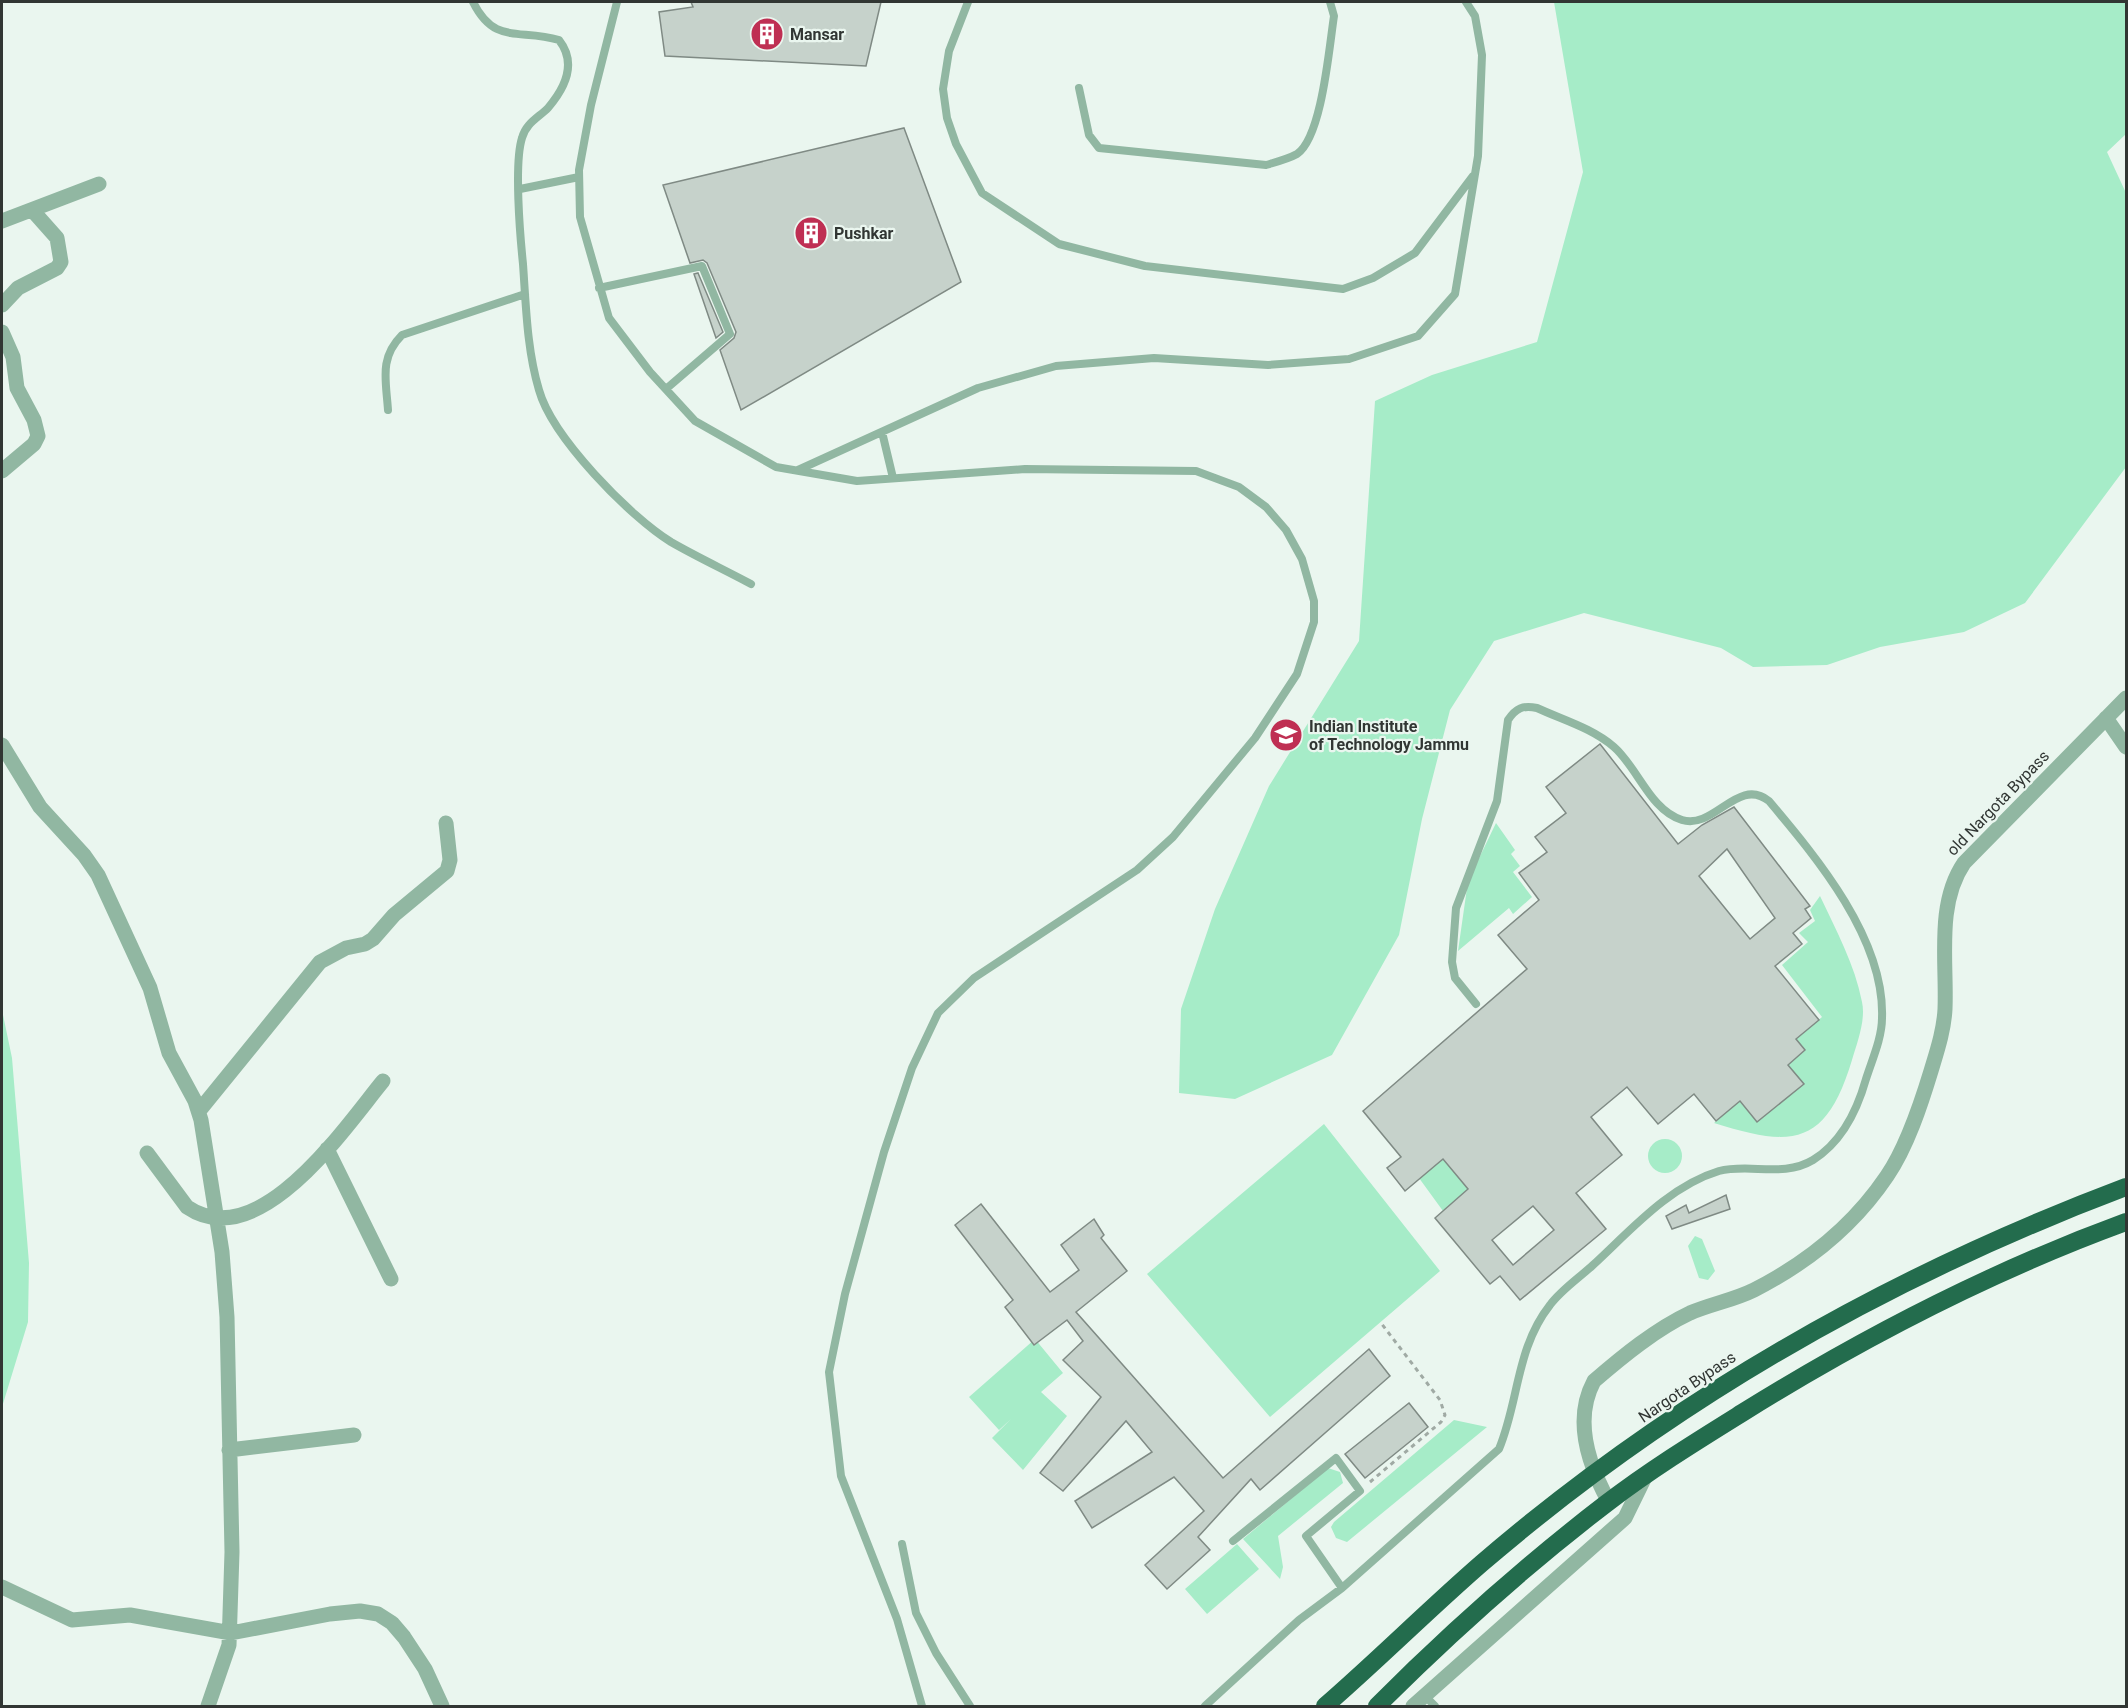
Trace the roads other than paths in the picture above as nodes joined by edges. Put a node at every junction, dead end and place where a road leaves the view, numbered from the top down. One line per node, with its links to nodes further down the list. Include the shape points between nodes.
1 (473, 2): 10 (lane, via 489,26 506,33 559,40 569,58 570,71 565,83 523,135 518,152)
2 (617, 2): 8 (lane, via 591,105)
3 (968, 2): 7 (lane, via 949,51 943,89 956,144 982,193 1059,244 1145,266 1343,289 1373,278 1415,253)
4 (1330, 2): 6 (lane, via 1334,16 1315,130 1299,153 1280,161 1266,165 1099,148 1089,135)
5 (1466, 2): 7 (lane, via 1475,15 1482,55)
6 (1079, 88)
7 (1474, 175): 19 (lane, via 1455,294 1419,336 1349,359 1268,365 1154,358 1056,366 978,388)
8 (579, 177): 10 (lane); 13 (lane, via 580,216)
9 (99, 184): 11 (street)
10 (520, 189): 14 (lane)
11 (33, 211): 12 (street); 15 (street, via 57,238 62,262 18,288)
12 (2, 221)
13 (599, 288): 17 (lane, via 609,318); 17 (lane, via 702,266 730,334)
14 (525, 294): 18 (lane, via 402,335 391,347 385,365); 23 (lane, via 539,392 570,447 614,495 669,541)
15 (2, 305)
16 (2, 332): 20 (street, via 13,357 17,388 38,436)
17 (666, 389): 21 (lane, via 695,421 776,467)
18 (388, 410)
19 (882, 432): 21 (lane); 22 (lane)
20 (2, 471)
21 (797, 471): 22 (lane, via 858,481)
22 (893, 478): 51 (lane, via 1025,469 1196,471 1239,487 1266,507 1286,530 1302,559 1314,601 1314,622 1297,674 1255,738 1173,837 1137,870 974,978 938,1014 912,1068 845,1294 829,1372 841,1476 897,1619)
23 (752, 584)
24 (2127, 698): 25 (street, old Nargota Bypass)
25 (2106, 718): 27 (street); 40 (street, old Nargota Bypass, via 1957,873 1946,922 1941,1035 1921,1105 1888,1175 1830,1240 1784,1274 1677,1320 1594,1381 1588,1392 1584,1424)
26 (2, 745): 31 (street, via 40,807 98,875 150,988 169,1053)
27 (2127, 747)
28 (446, 823): 31 (street, via 450,860 447,871 394,915 373,939 320,962)
29 (1476, 1004): 46 (lane, via 1455,978 1452,962 1456,908 1497,801 1508,720 1515,710 1526,705 1602,738 1617,750 1656,801 1684,821 1702,818 1749,793 1760,793 1818,859 1864,937 1881,990 1882,1019 1864,1086 1846,1130 1809,1162 1787,1170 1722,1170 1658,1205 1551,1303 1533,1329 1522,1355 1509,1424 1499,1449)
30 (383, 1081): 32 (street)
31 (199, 1111): 35 (street)
32 (327, 1149): 35 (street, via 279,1198 256,1209); 37 (street)
33 (147, 1153): 35 (street, via 187,1206 195,1212)
34 (2127, 1187): 40 (highway, Nargota Bypass, via 1878,1295 1742,1372)
35 (218, 1216): 39 (street, via 227,1317)
36 (2127, 1222): 41 (highway, via 1987,1280 1891,1327 1777,1391)
37 (392, 1279)
38 (354, 1435): 39 (street)
39 (229, 1450): 47 (street)
40 (1594, 1475): 42 (street, old Nargota Bypass); 54 (highway, Nargota Bypass, via 1482,1563)
41 (1646, 1475): 42 (highway); 48 (street, via 1625,1518)
42 (1609, 1502): 55 (highway, via 1464,1624)
43 (1233, 1541): 46 (lane, via 1336,1458 1360,1491 1306,1536)
44 (902, 1544): 52 (lane, via 916,1613)
45 (2, 1587): 47 (street, via 72,1620 130,1615)
46 (1342, 1588): 53 (lane, via 1299,1620)
47 (231, 1633): 49 (street); 50 (street, via 330,1614 378,1614 404,1637 425,1669)
48 (1430, 1701): 56 (street)
49 (208, 1707)
50 (442, 1707)
51 (922, 1707)
52 (970, 1707)
53 (1205, 1707)
54 (1325, 1707)
55 (1377, 1707)
56 (1413, 1707)

